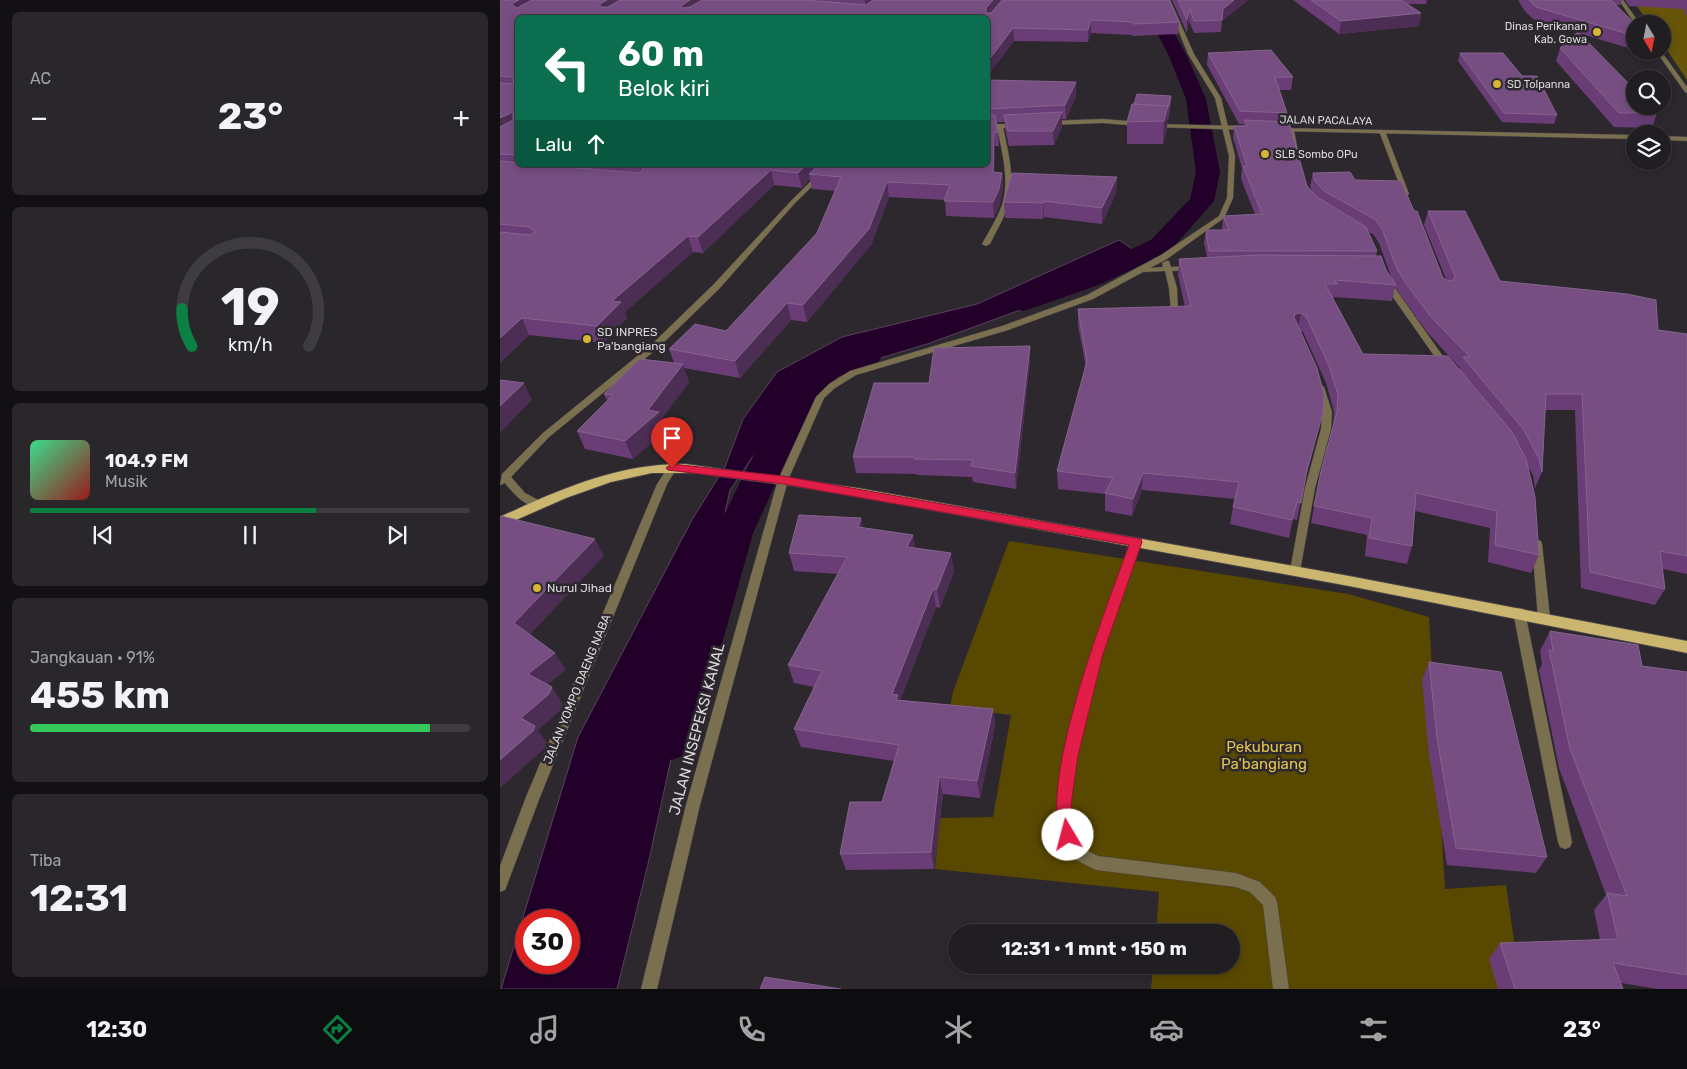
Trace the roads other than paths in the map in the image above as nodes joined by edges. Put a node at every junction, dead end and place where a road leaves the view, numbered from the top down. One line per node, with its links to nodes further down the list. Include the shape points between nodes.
1 (1168, 0): 12 (street, JALAN INSEPEKSI KANAL, via 1191,54 1218,98)
2 (1621, 0): 3 (street)
3 (1632, 15)
4 (1665, 60): 5 (street)
5 (1679, 79): 6 (street); 7 (street)
6 (1687, 80)
7 (1687, 91)
8 (1039, 124): 12 (street, via 1102,121)
9 (1020, 125): 11 (street)
10 (990, 126): 11 (street)
11 (1000, 127): 23 (street, via 1008,187 1004,205)
12 (1225, 127): 13 (street); 24 (street, JALAN INSEPEKSI KANAL, via 1232,156 1229,204 1222,217)
13 (1254, 128)
14 (1272, 129): 15 (street, JALAN PACALAYA)
15 (1291, 130): 16 (street, JALAN PACALAYA); 20 (street)
16 (1382, 131): 17 (street, JALAN PACALAYA); 22 (street)
17 (1626, 137)
18 (1671, 138): 19 (street)
19 (1687, 139)
20 (1299, 162)
21 (829, 167): 33 (street, via 716,287 655,346 546,435)
22 (1410, 204)
23 (986, 244)
24 (1164, 257): 25 (street); 27 (street, JALAN INSEPEKSI KANAL)
25 (1168, 268): 26 (street); 27 (street); 29 (street)
26 (1198, 268)
27 (1141, 270): 34 (street, JALAN INSEPEKSI KANAL, via 1090,298 1005,328 853,373 820,397)
28 (1384, 276): 30 (street, via 1398,301)
29 (1175, 311)
30 (1452, 374)
31 (1316, 376): 39 (street, via 1327,412 1326,429 1310,488)
32 (672, 468): 34 (main road); 35 (main road, via 615,477); 44 (street, JALAN YOMPO DAENG NABA, via 662,484)
33 (503, 479): 35 (street, via 521,495)
34 (783, 480): 38 (main road); 45 (street, JALAN INSEPEKSI KANAL, via 693,805)
35 (538, 504): 36 (main road)
36 (500, 522)
37 (1536, 533): 41 (street)
38 (1136, 542): 39 (main road); 46 (street, via 1096,654 1070,755 1064,805 1068,835 1079,854 1096,863 1236,880 1255,886 1270,902)
39 (1296, 571): 40 (main road)
40 (1519, 612): 41 (main road); 43 (street)
41 (1544, 618): 42 (main road)
42 (1687, 647)
43 (1565, 842)
44 (500, 885)
45 (649, 989)
46 (1281, 989)

